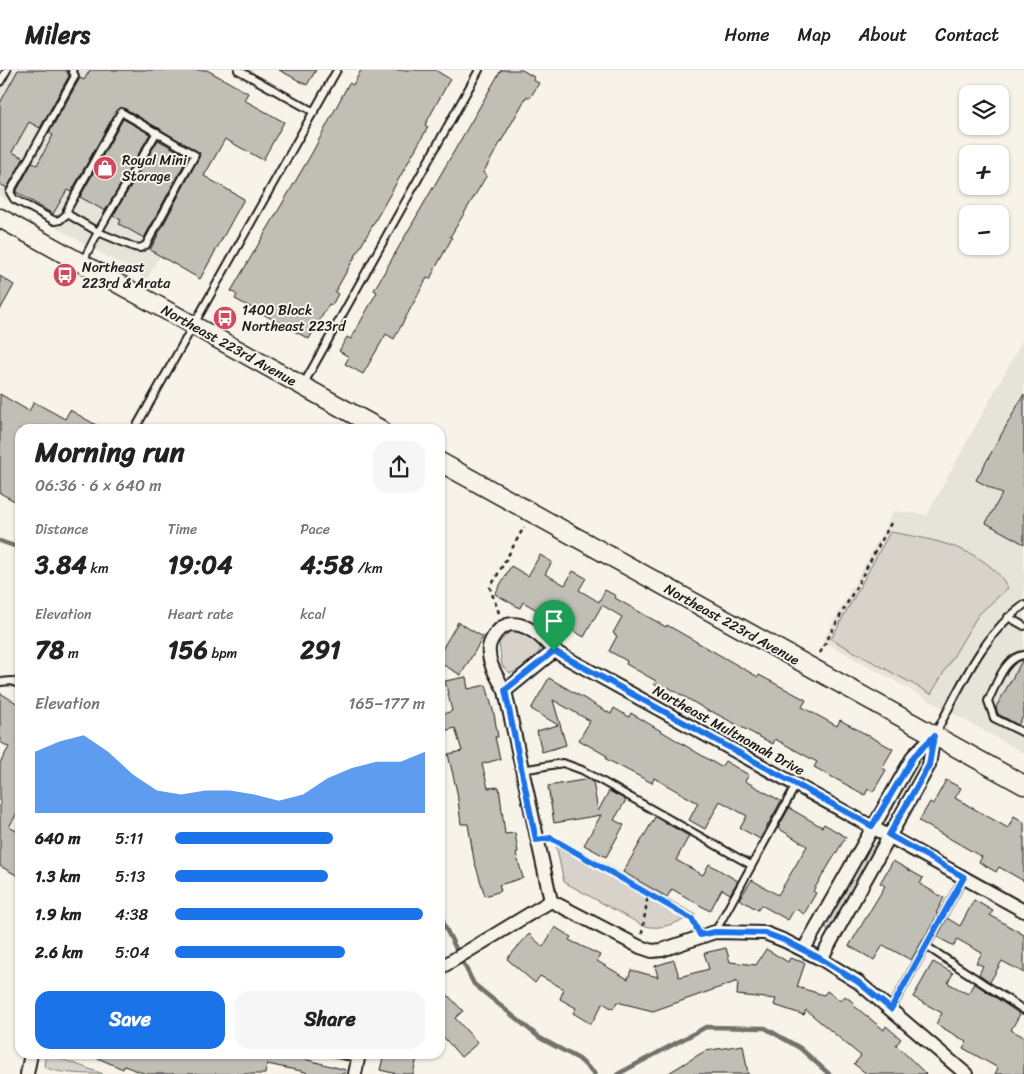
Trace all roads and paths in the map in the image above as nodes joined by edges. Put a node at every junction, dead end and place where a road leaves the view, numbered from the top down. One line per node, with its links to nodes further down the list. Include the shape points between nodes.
1 (7, 70): 6 (lane)
2 (72, 70): 9 (lane, via 75,76 10,192 14,199 55,221)
3 (238, 70): 7 (lane)
4 (337, 70): 7 (lane)
5 (479, 70): 14 (lane)
6 (0, 82)
7 (314, 112): 13 (lane)
8 (157, 132): 9 (lane, via 124,112 119,114); 11 (lane); 11 (lane, via 193,153 195,158 146,245 134,247)
9 (68, 213): 11 (lane)
10 (0, 218): 12 (main road, Northeast 223rd Avenue)
11 (98, 232): 12 (lane)
12 (82, 264): 13 (main road, Northeast 223rd Avenue)
13 (194, 326): 14 (main road, Northeast 223rd Avenue); 15 (lane)
14 (302, 386): 16 (main road, Northeast 223rd Avenue)
15 (138, 424)
16 (371, 424)
17 (445, 465): 18 (main road, Northeast 223rd Avenue)
18 (532, 513): 22 (path, via 490,588); 26 (main road, Northeast 223rd Avenue)
19 (891, 523): 26 (path)
20 (1024, 605): 21 (lane)
21 (1008, 617): 23 (lane); 31 (lane, via 990,637)
22 (504, 626): 24 (street, Northeast Multnomah Drive, via 519,624 532,630); 29 (street, via 489,647 492,669)
23 (1024, 626)
24 (554, 651): 29 (street); 33 (street, Northeast Multnomah Drive)
25 (1024, 655): 30 (lane, via 1008,664 988,702 994,718)
26 (812, 668): 31 (main road, Northeast 223rd Avenue)
27 (0, 682): 28 (lane)
28 (15, 683)
29 (505, 690): 32 (street)
30 (1024, 734)
31 (934, 736): 34 (main road, Northeast 223rd Avenue); 35 (street, via 914,756); 36 (street, via 929,765)
32 (521, 771): 37 (street); 38 (lane, via 563,763 582,770)
33 (796, 785): 35 (street, Northeast Multnomah Drive); 38 (lane)
34 (1024, 785)
35 (872, 826): 36 (street, Northeast Multnomah Drive); 47 (street)
36 (889, 835): 39 (street, Northeast Multnomah Drive); 48 (street)
37 (536, 840): 40 (path, via 551,838); 41 (street)
38 (751, 864): 43 (lane)
39 (964, 877): 42 (street, Northeast Multnomah Drive); 45 (lane)
40 (648, 894): 44 (path, via 692,919); 46 (path)
41 (551, 901): 46 (street); 49 (street)
42 (1024, 911)
43 (715, 932): 44 (street); 47 (street, via 765,933)
44 (700, 935): 46 (street, via 662,950)
45 (926, 946): 50 (lane); 51 (lane)
46 (640, 947)
47 (804, 949): 48 (street)
48 (821, 959): 50 (street, via 858,982)
49 (445, 966)
50 (891, 1009): 56 (street)
51 (1024, 1010)
52 (30, 1059): 54 (street)
53 (357, 1059): 55 (street)
54 (27, 1074)
55 (354, 1074)
56 (966, 1074)

